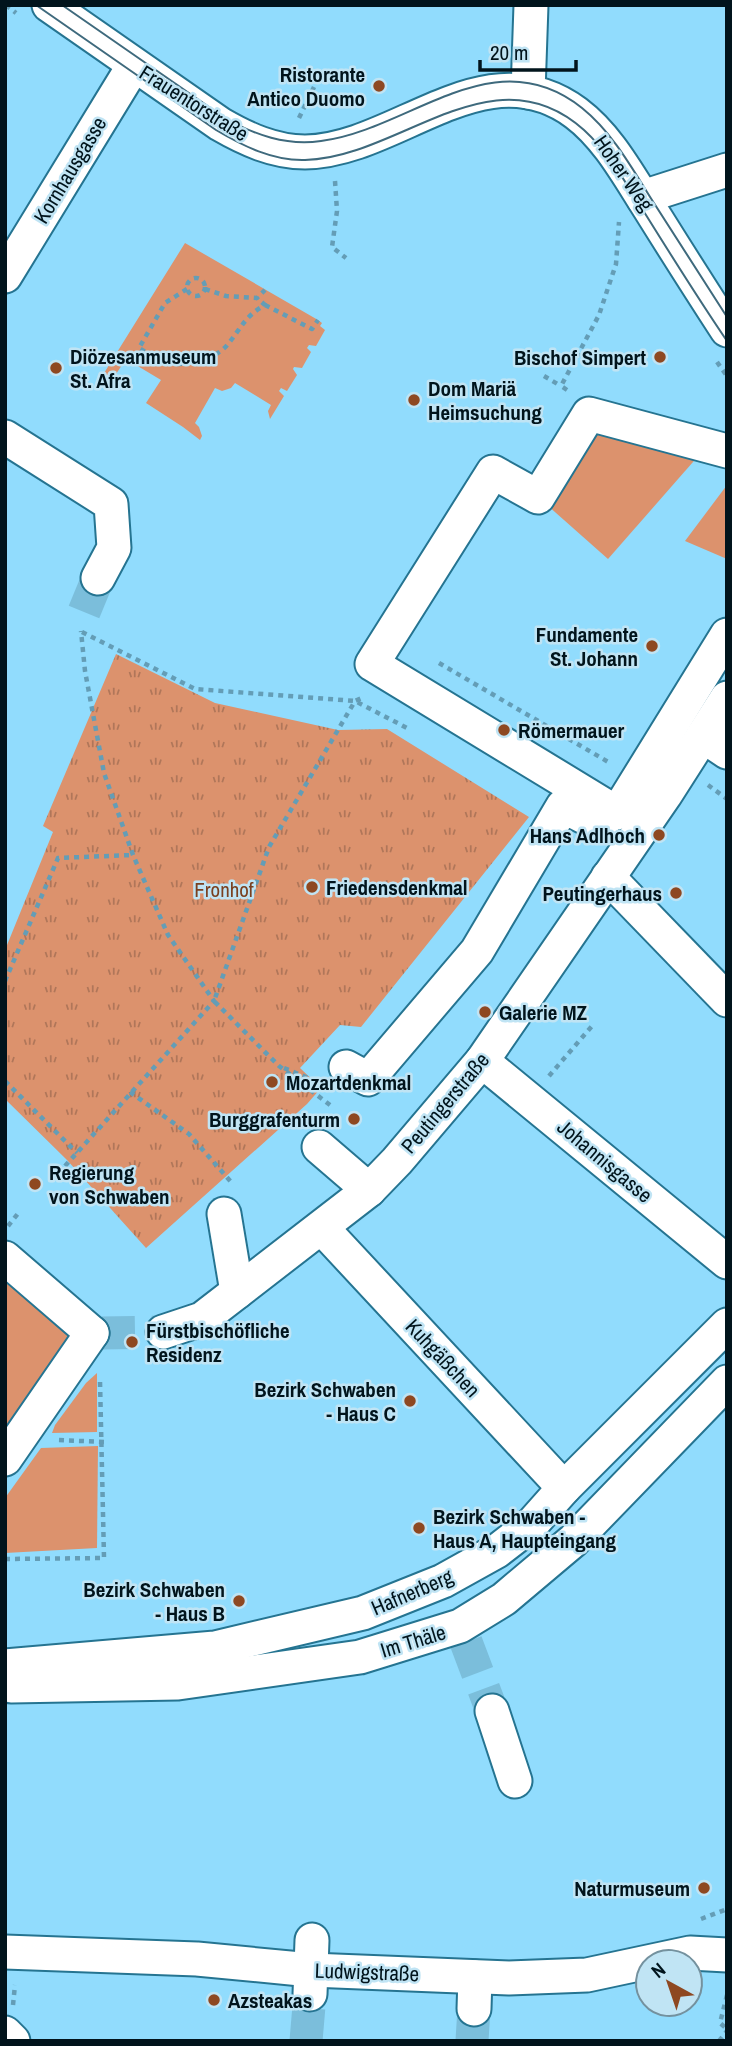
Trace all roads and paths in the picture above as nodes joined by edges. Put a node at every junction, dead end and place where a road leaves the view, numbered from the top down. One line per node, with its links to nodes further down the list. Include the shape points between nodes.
1 (531, 5): 4 (street)
2 (60, 8): 3 (street, Frauentorstraße)
3 (134, 65): 5 (street, Frauentorstraße, via 235,132 267,146 304,152 359,141); 10 (street, Kornhausgasse)
4 (528, 92): 5 (street, Hoher Weg); 8 (street, Hoher Weg, via 563,104 589,124)
5 (471, 95)
6 (727, 170): 8 (street)
7 (335, 181): 9 (path)
8 (644, 199): 17 (street, Hoher Weg)
9 (332, 242)
10 (5, 276)
11 (187, 289): 12 (path, via 196,296); 12 (path, via 188,281 197,278); 15 (path, via 165,303 139,348 163,362 195,362 215,355 250,313)
12 (205, 289): 14 (path)
13 (265, 289): 14 (path)
14 (257, 298): 15 (path)
15 (265, 305): 16 (path, via 312,329)
16 (318, 320)
17 (727, 330)
18 (544, 376): 19 (path)
19 (561, 386)
20 (5, 437): 22 (street, via 111,505 114,548)
21 (727, 451): 29 (street, via 589,414 538,497 493,472 372,664 617,813)
22 (98, 578)
23 (727, 635): 29 (street)
24 (430, 657): 29 (path)
25 (727, 698): 28 (street, Peutingerstraße)
26 (355, 701): 27 (path); 31 (path, via 195,689 81,631 104,773); 35 (path, via 269,847)
27 (416, 732)
28 (715, 744): 30 (street, Peutingerstraße)
29 (638, 779)
30 (632, 841): 32 (street, Peutingerstraße); 38 (street, via 563,806 477,951 368,1079)
31 (133, 855): 33 (path, via 58,858); 35 (path, via 168,935)
32 (608, 877): 34 (street); 37 (street, Peutingerstraße)
33 (5, 981)
34 (727, 1000)
35 (214, 1001): 40 (path); 42 (path, via 279,1066)
36 (592, 1026): 41 (path)
37 (482, 1061): 41 (street, Johannisgasse); 46 (street, Peutingerstraße)
38 (346, 1067)
39 (5, 1082): 44 (path)
40 (131, 1092): 44 (path); 47 (path, via 189,1135)
41 (529, 1099): 52 (street, Johannisgasse)
42 (330, 1105)
43 (319, 1147): 46 (street)
44 (77, 1153): 45 (path)
45 (65, 1166)
46 (369, 1190): 49 (street, Peutingerstraße)
47 (231, 1202): 53 (street)
48 (20, 1211): 50 (path)
49 (322, 1228): 53 (street, Peutingerstraße); 61 (street, Kuhgäßchen)
50 (5, 1230)
51 (5, 1258): 60 (street, via 97,1333)
52 (727, 1262)
53 (237, 1292): 55 (street, Peutingerstraße, via 202,1319)
54 (727, 1325): 61 (street, Hafnerberg)
55 (163, 1332)
56 (99, 1370): 59 (path)
57 (727, 1382): 64 (street, Im Thäle, via 574,1540 463,1634 360,1657 178,1683)
58 (53, 1439): 59 (path)
59 (102, 1442): 62 (path, via 104,1558)
60 (5, 1459)
61 (564, 1488): 63 (street, Hafnerberg, via 532,1524 497,1551 443,1581 363,1613 215,1648)
62 (5, 1559)
63 (5, 1666)
64 (5, 1686)
65 (492, 1711): 66 (street)
66 (515, 1781)
67 (5, 1952): 69 (street, Ludwigstraße, via 198,1947 311,1968)
68 (727, 1955): 69 (street, Ludwigstraße, via 690,1953 587,1975)
69 (475, 1976): 71 (street)
70 (727, 1995): 72 (path, via 720,2023)
71 (474, 2009)
72 (727, 2030): 75 (path)
73 (5, 2033): 74 (street)
74 (13, 2041)
75 (719, 2041)

